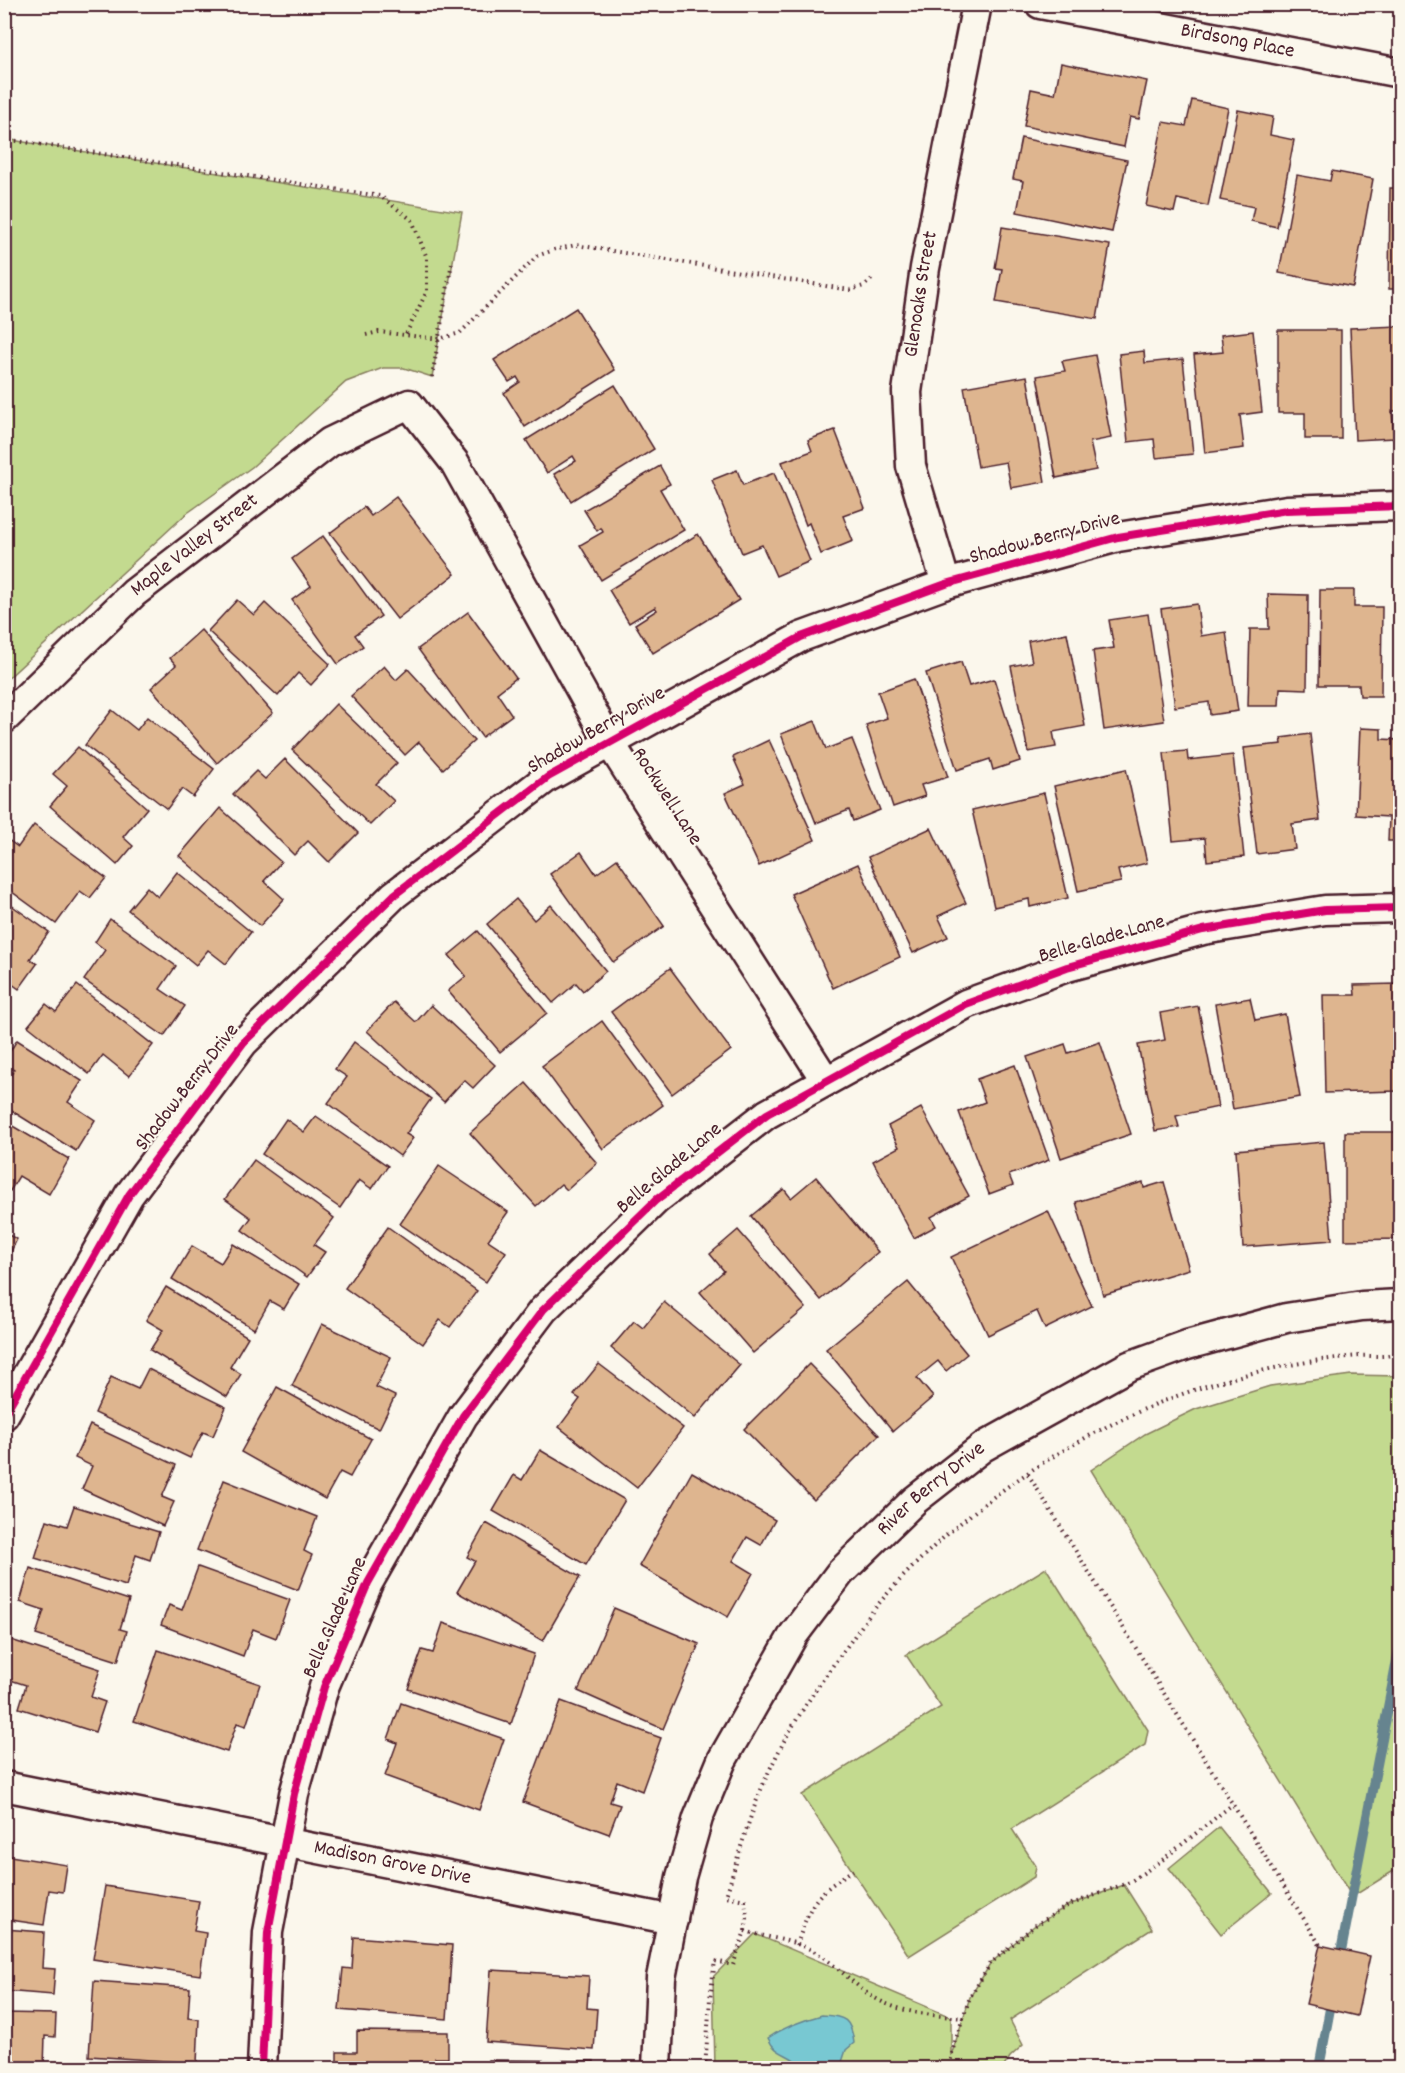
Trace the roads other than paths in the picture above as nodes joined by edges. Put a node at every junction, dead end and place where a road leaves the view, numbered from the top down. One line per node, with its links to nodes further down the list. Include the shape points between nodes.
1 (977, 4): 6 (street, Glenoaks Street, via 925,268 907,392 911,466)
2 (1040, 4): 3 (street, Birdsong Place)
3 (1401, 73)
4 (409, 404): 7 (street, Maple Valley Street, via 330,442 134,593); 8 (street, Rockwell Lane, via 455,463)
5 (1401, 506): 6 (street, Shadow Berry Drive, via 1287,510 1118,537)
6 (946, 585): 8 (street, Shadow Berry Drive, via 801,637)
7 (4, 719)
8 (610, 743): 10 (street, Rockwell Lane); 12 (street, Shadow Berry Drive, via 548,777 394,895 243,1043 129,1195)
9 (1401, 908): 10 (street, Belle Glade Lane, via 1325,910 1203,930 1067,967 966,1004)
10 (826, 1082): 14 (street, Belle Glade Lane, via 767,1114 656,1200 543,1310 463,1416 368,1583 324,1687 294,1794)
11 (1401, 1304): 15 (street, River Berry Drive, via 1286,1318 1187,1345 1129,1366 983,1447 915,1500 840,1573 794,1634 722,1760 702,1808 681,1877)
12 (4, 1415)
13 (4, 1786): 14 (street, Madison Grove Drive)
14 (286, 1841): 15 (street, Madison Grove Drive); 16 (street, Belle Glade Lane, via 268,1932)
15 (673, 1920): 17 (street, River Berry Drive, via 661,1978)
16 (262, 2068)
17 (657, 2068)

